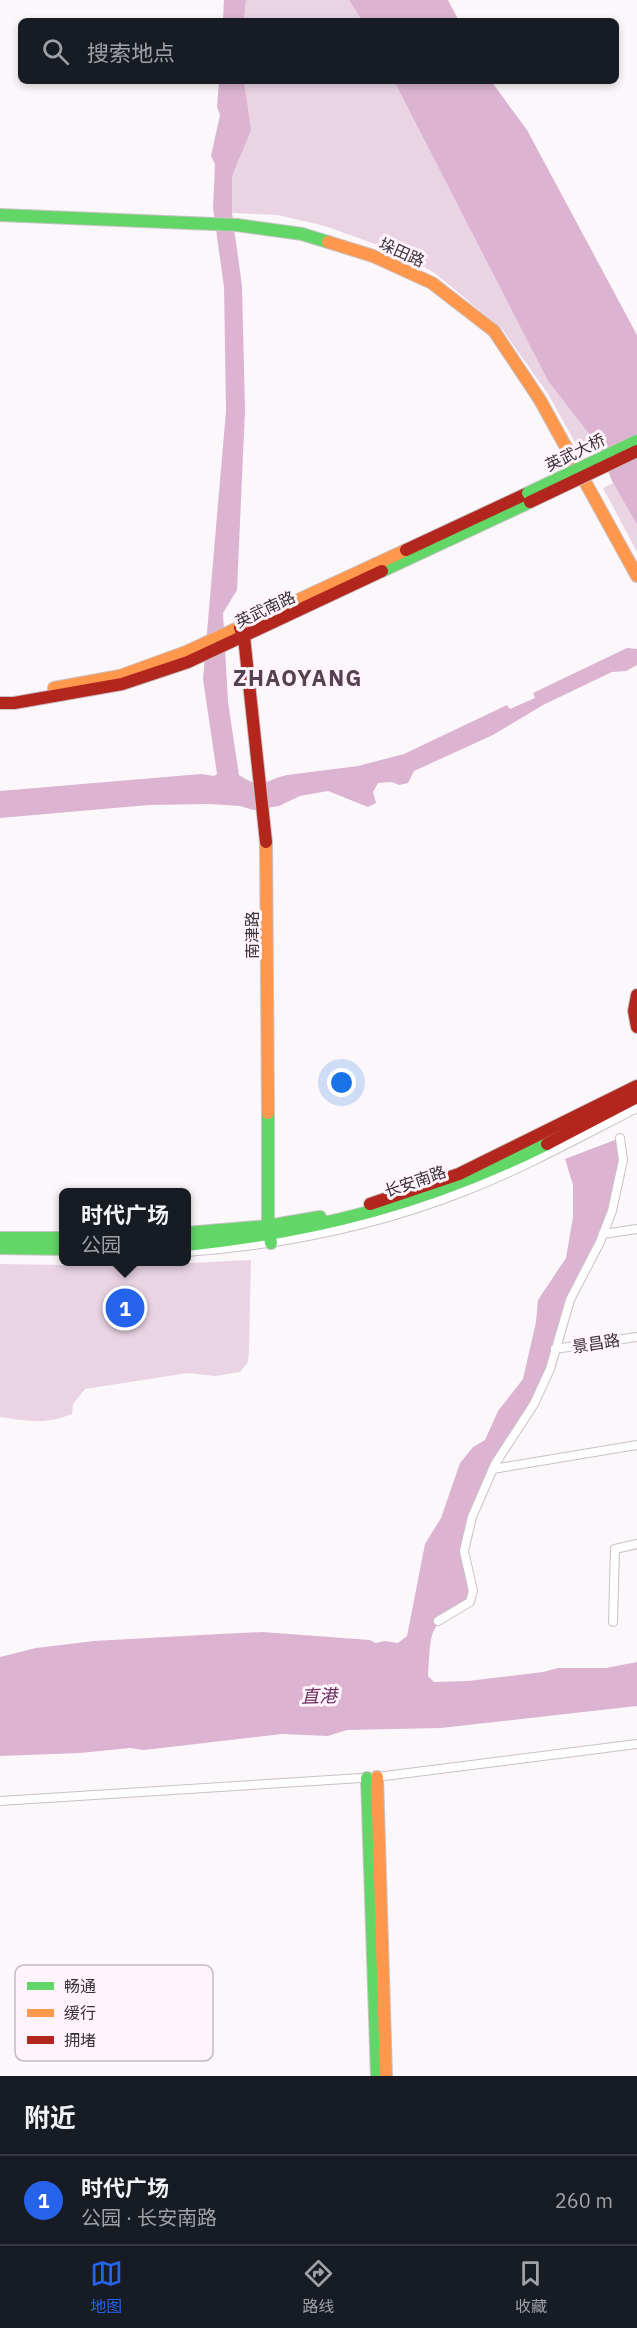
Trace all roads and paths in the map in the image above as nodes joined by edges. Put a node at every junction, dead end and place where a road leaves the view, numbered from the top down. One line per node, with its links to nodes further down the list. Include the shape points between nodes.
1 (0, 215): 5 (main road, 垛田路, via 237,225 302,234 373,256 432,283 494,331 540,400)
2 (637, 441): 4 (main road, 英武大桥, bridge)
3 (637, 452): 4 (main road, 英武大桥, bridge)
4 (529, 497): 6 (main road, 英武南路)
5 (637, 576)
6 (242, 632): 7 (main road, 英武南路); 19 (main road, 南津路, via 266,828)
7 (187, 657): 8 (main road, 英武南路, via 120,675 13,696); 9 (main road, 英武南路, via 122,684)
8 (0, 695)
9 (0, 703)
10 (637, 995): 11 (main road, via 633,1005)
11 (637, 1027)
12 (637, 1086): 19 (main road, 长安南路, via 459,1174)
13 (637, 1097): 19 (main road, 长安南路, via 511,1161 416,1200)
14 (637, 1108): 19 (street, via 515,1169 425,1206 359,1225)
15 (620, 1138): 18 (street, via 623,1160)
16 (637, 1229): 18 (street)
17 (191, 1233): 19 (main road, 长安南路)
18 (603, 1234): 29 (street, via 570,1300)
19 (270, 1235): 22 (main road, 长安南路); 25 (street, via 240,1248)
20 (0, 1238): 21 (main road)
21 (59, 1238)
22 (191, 1244)
23 (0, 1248): 24 (main road)
24 (59, 1249)
25 (191, 1252)
26 (0, 1254): 27 (street)
27 (59, 1254)
28 (637, 1337): 29 (street, 景昌路)
29 (555, 1349): 31 (street, via 534,1404)
30 (637, 1445): 31 (street)
31 (493, 1469): 33 (street, via 472,1516 464,1551 473,1591 470,1602)
32 (637, 1544): 34 (street, via 615,1549)
33 (438, 1621)
34 (613, 1622)
35 (637, 1744): 36 (street)
36 (372, 1778): 37 (street); 38 (main road); 39 (main road)
37 (0, 1801)
38 (377, 2076)
39 (386, 2076)

